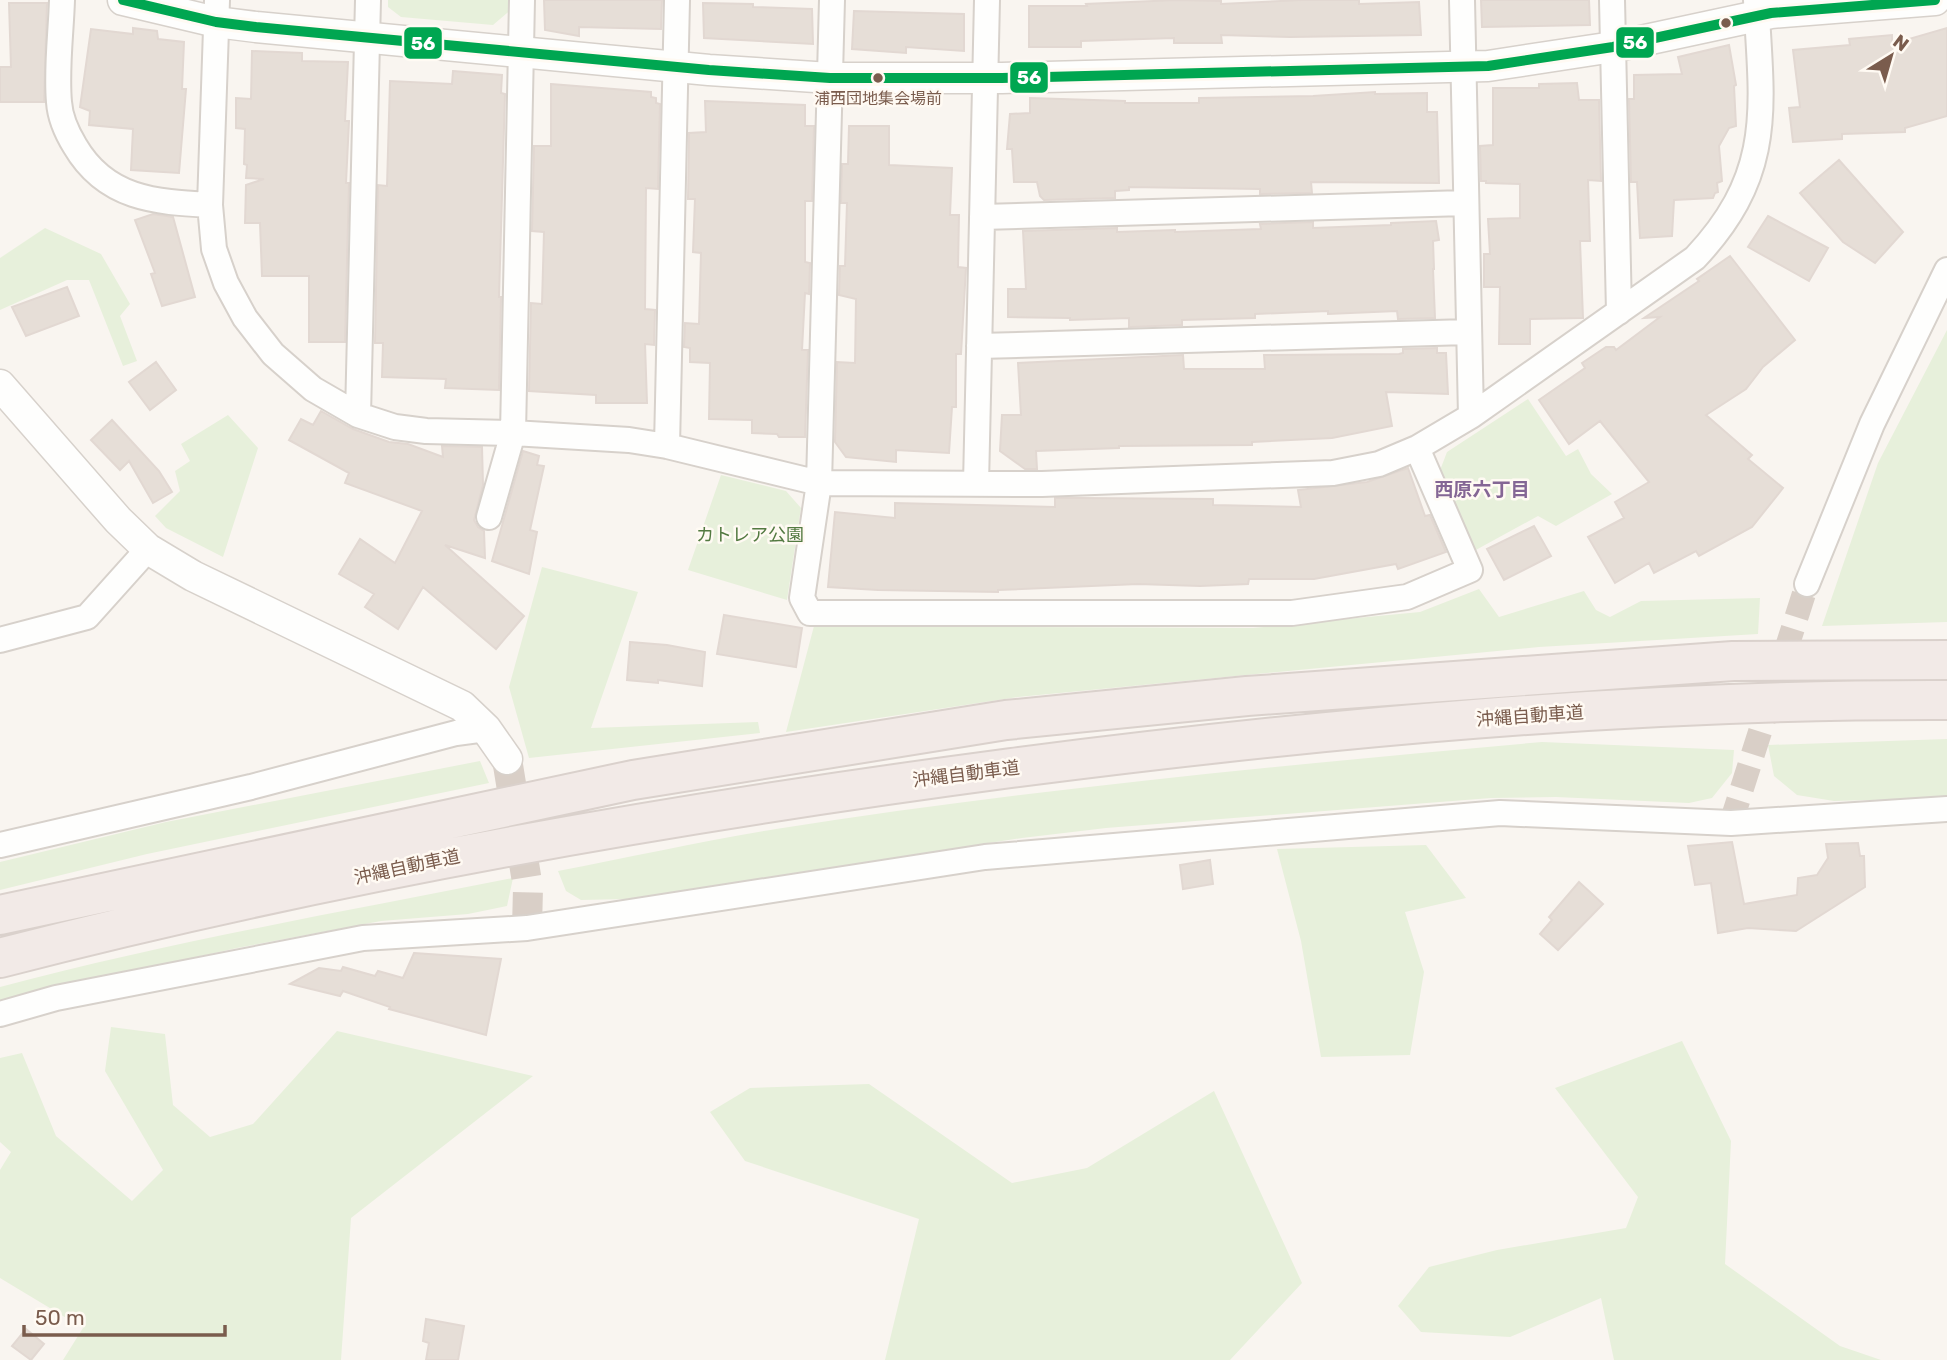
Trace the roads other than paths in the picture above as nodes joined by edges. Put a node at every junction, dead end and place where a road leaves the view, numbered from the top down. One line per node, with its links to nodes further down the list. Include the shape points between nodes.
1 (62, 0): 21 (street, via 59,103 67,132 80,154 102,179 122,192 151,200)
2 (123, 0): 12 (street)
3 (368, 0): 13 (street)
4 (522, 0): 15 (street)
5 (677, 0): 16 (street)
6 (832, 0): 18 (street)
7 (987, 0): 19 (street)
8 (1462, 0): 17 (street)
9 (1612, 0): 14 (street)
10 (1936, 0): 11 (street)
11 (1756, 7): 14 (street); 24 (street, via 1760,120 1748,180 1718,234 1695,258)
12 (216, 11): 13 (street); 21 (street)
13 (366, 37): 15 (street); 28 (street)
14 (1613, 47): 17 (street); 24 (street)
15 (521, 52): 16 (street); 30 (street)
16 (675, 65): 18 (street); 31 (street)
17 (1463, 66): 19 (street); 20 (street)
18 (830, 78): 19 (street); 33 (street)
19 (986, 78): 22 (street)
20 (1465, 203): 22 (street); 25 (street)
21 (210, 205): 28 (street, via 214,249 245,318 273,354 313,389)
22 (982, 217): 26 (street)
23 (1947, 270): 37 (street, via 1872,424)
24 (1619, 312): 29 (street)
25 (1468, 332): 26 (street); 29 (street)
26 (979, 346): 34 (street)
27 (0, 385): 36 (street)
28 (358, 415): 30 (street, via 426,431)
29 (1471, 416): 32 (street)
30 (513, 433): 31 (street); 35 (street)
31 (667, 446): 33 (street)
32 (1417, 448): 33 (street, via 1470,570 1407,597 1292,613 810,613 802,598); 34 (street, via 1379,464 1333,473)
33 (818, 483): 34 (street)
34 (976, 484)
35 (489, 517)
36 (148, 549): 38 (street, via 87,617); 41 (street, via 193,576 462,706)
37 (1807, 584)
38 (0, 640)
39 (1947, 660): 45 (highway, via 1733,661 1247,696 1006,720 633,780)
40 (1947, 700): 46 (highway, 沖縄自動車道, via 1687,705 1323,732 823,793 475,853)
41 (486, 729): 42 (street); 44 (street)
42 (507, 759)
43 (1947, 809): 47 (street, via 1731,823 1500,813 985,857 527,928 363,938 57,998)
44 (0, 845)
45 (0, 915)
46 (0, 958)
47 (0, 1014)

